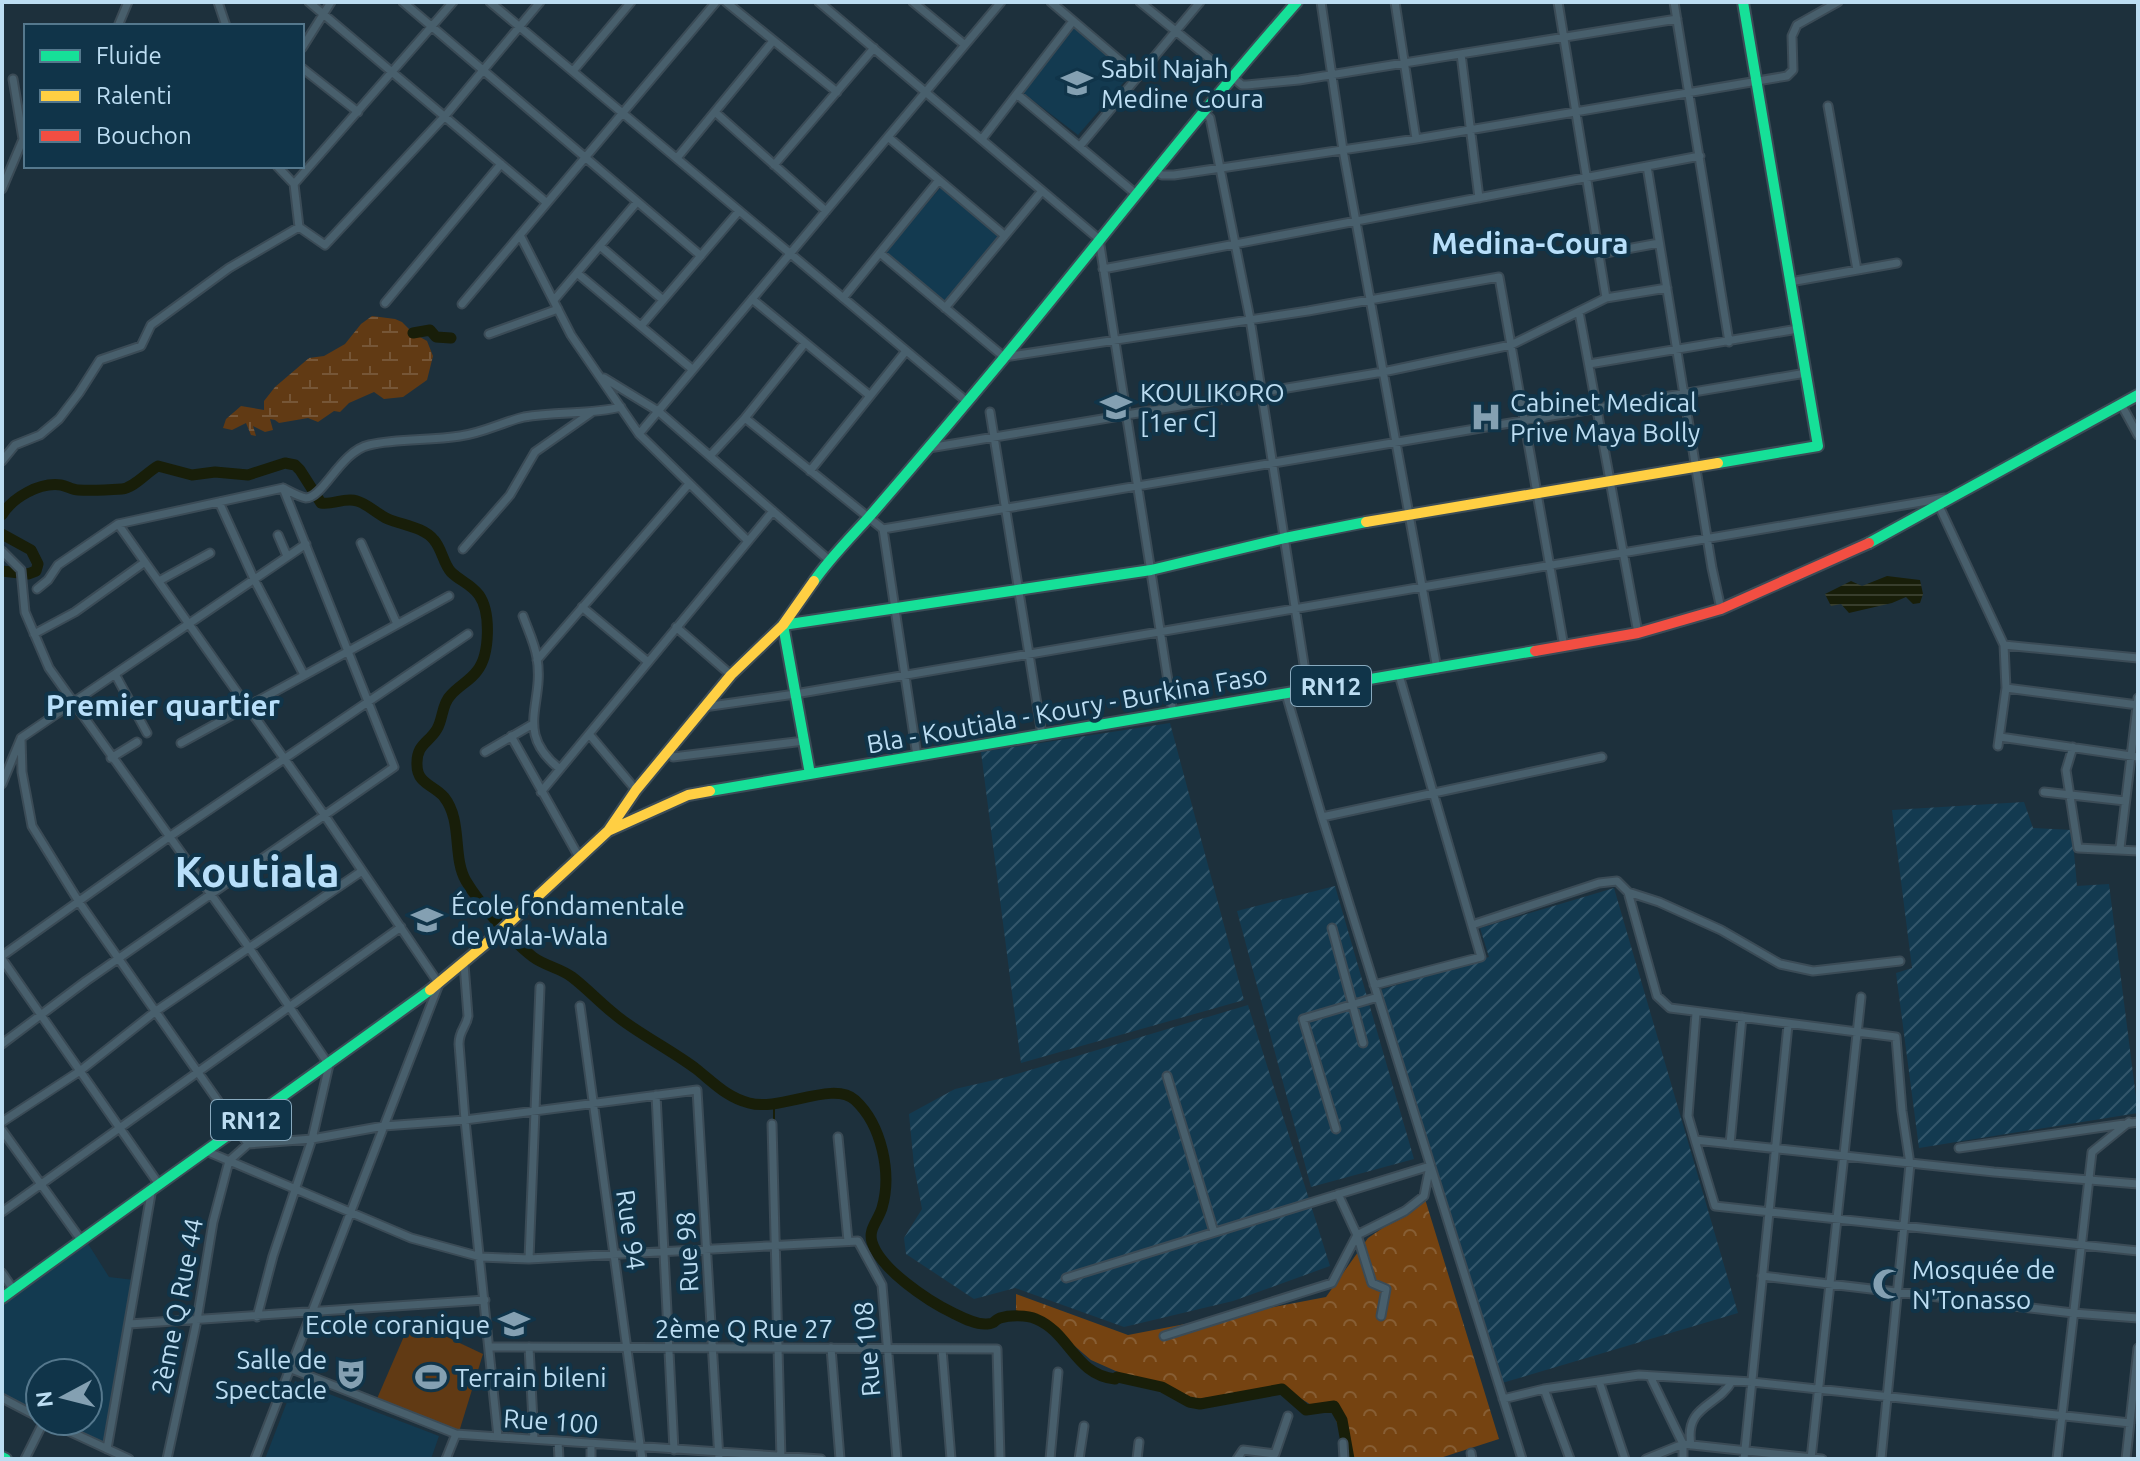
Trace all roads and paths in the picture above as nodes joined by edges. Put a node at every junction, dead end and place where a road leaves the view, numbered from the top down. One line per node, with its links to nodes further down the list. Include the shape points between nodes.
1 (128, 2): 28 (street)
2 (218, 2): 29 (street)
3 (309, 2): 25 (street)
4 (331, 2): 25 (street)
5 (403, 2): 30 (street)
6 (453, 2): 30 (street)
7 (490, 2): 31 (street)
8 (540, 2): 31 (street)
9 (631, 2): 42 (street)
10 (716, 2): 57 (street)
11 (726, 2): 34 (street)
12 (1001, 2): 36 (street)
13 (1051, 2): 27 (street)
14 (1140, 2): 32 (street)
15 (1200, 2): 32 (street)
16 (1297, 2): 46 (street)
17 (1321, 2): 44 (street)
18 (1395, 2): 39 (street)
19 (1558, 2): 33 (street)
20 (1674, 2): 26 (street)
21 (1743, 2): 48 (street)
22 (917, 3): 36 (street)
23 (1833, 3): 48 (street, via 1797,25 1792,36 1793,70)
24 (825, 4): 37 (street)
25 (322, 13): 35 (street); 43 (street)
26 (1677, 19): 33 (street); 51 (street)
27 (1073, 21): 45 (street); 52 (street)
28 (119, 24)
29 (225, 24)
30 (432, 26): 41 (street); 43 (street)
31 (520, 26): 41 (street); 42 (street)
32 (1177, 30): 45 (street); 46 (street)
33 (1564, 37): 38 (street); 54 (street)
34 (773, 41): 49 (street); 56 (street)
35 (304, 44)
36 (965, 45): 50 (street)
37 (874, 48): 49 (street); 50 (street)
38 (1461, 54): 39 (street); 60 (street)
39 (1404, 63): 44 (street); 64 (street)
40 (304, 70): 55 (street)
41 (484, 70): 59 (street); 68 (street)
42 (573, 71): 57 (street)
43 (392, 72): 55 (street); 59 (street)
44 (1333, 74): 46 (street, via 1247,85); 66 (street)
45 (1138, 76): 65 (street)
46 (1232, 76): 58 (street)
47 (13, 79): 61 (street)
48 (1757, 81): 51 (street); 103 (street)
49 (837, 92): 71 (street)
50 (925, 92): 62 (street); 63 (street)
51 (1689, 94): 54 (street); 67 (street)
52 (1018, 95): 63 (street); 65 (street)
53 (1828, 106): 101 (street)
54 (1575, 111): 60 (street); 76 (street)
55 (358, 112): 78 (street)
56 (715, 112): 69 (street); 71 (street)
57 (623, 113): 68 (street); 69 (street)
58 (1204, 113): 73 (street, via 1210,118); 75 (street)
59 (445, 116): 70 (street); 88 (street, via 325,245)
60 (1469, 130): 64 (street); 82 (street)
61 (24, 137): 79 (street)
62 (888, 137): 77 (street); 86 (street)
63 (982, 139): 80 (street)
64 (1416, 139): 66 (street)
65 (1080, 146): 81 (street)
66 (1343, 150): 73 (street); 87 (street)
67 (1700, 156): 72 (street); 121 (street)
68 (585, 158): 83 (street); 84 (street)
69 (677, 158): 85 (street)
70 (501, 164): 84 (street); 111 (street)
71 (774, 165): 86 (street)
72 (1647, 166): 76 (street); 92 (street)
73 (1222, 167): 75 (street, via 1174,175); 93 (street)
74 (279, 168): 78 (street)
75 (1157, 172): 81 (street)
76 (1587, 178): 82 (street); 97 (street)
77 (939, 180): 90 (street); 95 (street)
78 (294, 184): 88 (street)
79 (2, 189)
80 (1042, 191): 90 (street); 91 (street)
81 (1136, 194): 91 (street)
82 (1479, 198): 87 (street)
83 (637, 202): 94 (street); 98 (street)
84 (547, 203): 89 (street)
85 (739, 211): 96 (street); 98 (street)
86 (826, 211): 96 (street)
87 (1356, 221): 93 (street); 106 (street)
88 (299, 227): 152 (street, via 229,268 151,325 141,346 100,360 59,419 40,435 15,445)
89 (520, 235): 109 (street); 112 (street)
90 (1004, 235): 113 (street)
91 (1099, 239): 100 (street); 126 (street)
92 (1659, 243): 97 (street); 104 (street)
93 (1236, 244): 100 (street); 116 (street)
94 (600, 246): 102 (street); 110 (street)
95 (880, 253): 105 (street); 113 (street)
96 (791, 254): 105 (street); 108 (street)
97 (1600, 254): 107 (street)
98 (701, 256): 110 (street)
99 (1897, 263): 101 (street)
100 (1103, 269): 120 (street)
101 (1857, 270): 103 (street)
102 (577, 273): 109 (street); 117 (street)
103 (1790, 282): 118 (street)
104 (1667, 288): 107 (street); 125 (street)
105 (843, 298): 124 (street)
106 (1370, 298): 116 (street); 123 (street, via 1499,277); 129 (street)
107 (1606, 298): 115 (street)
108 (752, 299): 122 (street); 128 (street)
109 (554, 300): 114 (street)
110 (663, 300): 117 (street)
111 (385, 303)
112 (462, 304)
113 (945, 308): 126 (street)
114 (558, 309): 119 (street); 131 (street)
115 (1579, 312): 123 (street); 127 (street)
116 (1250, 319): 120 (street); 132 (street)
117 (641, 326): 128 (street)
118 (1798, 329): 121 (street); 130 (street)
119 (489, 334)
120 (1114, 340): 126 (street); 143 (street)
121 (1729, 342): 125 (street)
122 (805, 343): 134 (street); 144 (street)
123 (1511, 345): 129 (street); 145 (street)
124 (906, 351): 134 (street); 136 (street)
125 (1676, 351): 127 (street); 133 (street)
126 (1004, 357): 136 (street)
127 (1589, 364): 139 (street)
128 (692, 369): 140 (street)
129 (1383, 372): 132 (street); 149 (street)
130 (1806, 373): 133 (street); 154 (street, via 1818,446)
131 (602, 377): 138 (street); 140 (street)
132 (1261, 390): 143 (street); 153 (street)
133 (1683, 394): 139 (street); 154 (street)
134 (869, 395): 155 (street)
135 (2138, 395): 137 (street, Bla - Koutiala - Koury - Burkina Faso / RN12)
136 (965, 400): 150 (street)
137 (2121, 404): 148 (street); 161 (street, Bla - Koutiala - Koury - Burkina Faso / RN12)
138 (621, 407): 141 (street); 146 (street)
139 (1597, 409): 145 (street); 156 (street)
140 (658, 411): 146 (street); 151 (street)
141 (592, 412): 158 (street, via 523,418 458,437 359,448 318,493 304,498); 176 (street, via 535,452 510,495)
142 (990, 412): 147 (street)
143 (1126, 414): 147 (street); 159 (street)
144 (745, 418): 151 (street); 155 (street)
145 (1525, 421): 149 (street); 160 (street)
146 (639, 434): 157 (street)
147 (994, 435): 150 (street); 164 (street)
148 (2138, 435)
149 (1395, 443): 153 (street); 166 (street)
150 (925, 448): 167 (street)
151 (710, 456): 165 (street)
152 (2, 461)
153 (1273, 464): 159 (street); 171 (street)
154 (1695, 465): 156 (street); 172 (street)
155 (810, 471): 167 (street)
156 (1610, 480): 160 (street); 178 (street)
157 (688, 485): 173 (street); 191 (street)
158 (283, 488): 162 (street); 175 (street)
159 (1138, 488): 164 (street); 184 (street)
160 (1537, 493): 166 (street); 183 (street)
161 (1956, 496): 163 (street, Bla - Koutiala - Koury - Burkina Faso / RN12); 172 (street)
162 (219, 502): 168 (street); 185 (street)
163 (1939, 506): 194 (street, Bla - Koutiala - Koury - Burkina Faso / RN12, via 1855,551); 204 (street)
164 (1006, 509): 169 (street); 189 (street)
165 (773, 511): 173 (street); 181 (street)
166 (1408, 514): 171 (street); 187 (street)
167 (868, 518): 169 (street); 181 (street)
168 (118, 524): 182 (street); 188 (street, via 58,565)
169 (883, 529): 192 (street)
170 (278, 535): 180 (street)
171 (1285, 538): 184 (street); 193 (street)
172 (1707, 538): 178 (street); 194 (street)
173 (747, 540): 199 (street)
174 (361, 543): 197 (street)
175 (306, 544): 180 (street); 206 (street)
176 (463, 549)
177 (2, 551): 202 (street, via 22,574)
178 (1623, 552): 183 (street); 201 (street)
179 (210, 553): 186 (street)
180 (287, 556): 185 (street)
181 (829, 560): 198 (street)
182 (145, 562): 186 (street); 202 (street)
183 (1550, 565): 187 (street); 205 (street)
184 (1151, 570): 189 (street); 200 (street)
185 (254, 579): 196 (street); 213 (street)
186 (159, 581): 196 (street)
187 (1420, 587): 193 (street); 211 (street)
188 (37, 589)
189 (1019, 589): 192 (street); 207 (street)
190 (449, 596): 197 (street)
191 (582, 607): 209 (street); 210 (street)
192 (895, 608): 198 (street); 215 (street)
193 (1297, 608): 200 (street); 218 (street)
194 (1721, 609): 201 (street, Bla - Koutiala - Koury - Burkina Faso / RN12)
195 (523, 616): 209 (street)
196 (189, 624): 212 (street); 225 (street)
197 (397, 624): 206 (street)
198 (783, 625): 214 (street); 219 (street)
199 (676, 627): 210 (street); 214 (street)
200 (1161, 632): 207 (street); 227 (street)
201 (1638, 633): 205 (street, Bla - Koutiala - Koury - Burkina Faso / RN12)
202 (34, 634): 222 (street)
203 (468, 634): 223 (street)
204 (2004, 645): 208 (street); 217 (street)
205 (1564, 647): 211 (street, Bla - Koutiala - Koury - Burkina Faso / RN12)
206 (348, 652): 213 (street); 223 (street)
207 (1029, 654): 215 (street); 231 (street)
208 (2138, 658)
209 (537, 660): 228 (street)
210 (648, 662): 230 (street)
211 (1437, 669): 216 (street, Bla - Koutiala - Koury - Burkina Faso / RN12)
212 (115, 674): 222 (street); 229 (street)
213 (304, 675): 225 (street)
214 (731, 675): 226 (street)
215 (905, 675): 219 (street); 242 (street)
216 (1399, 675): 218 (street, Bla - Koutiala - Koury - Burkina Faso / RN12); 253 (street)
217 (2006, 688): 224 (street); 233 (street)
218 (1308, 690): 220 (street, Bla - Koutiala - Koury - Burkina Faso / RN12)
219 (795, 694): 226 (street); 235 (street)
220 (1286, 694): 227 (street, Bla - Koutiala - Koury - Burkina Faso / RN12); 257 (street)
221 (2138, 698): 224 (street)
222 (73, 703): 234 (street); 245 (street)
223 (369, 703): 246 (street); 256 (street, via 394,767)
224 (2138, 705): 244 (street)
225 (247, 706): 237 (street); 246 (street)
226 (704, 707): 240 (street)
227 (1173, 713): 231 (street, Bla - Koutiala - Koury - Burkina Faso / RN12)
228 (533, 724): 232 (street); 247 (street, via 544,756)
229 (147, 733)
230 (589, 734): 247 (street); 250 (street)
231 (1042, 735): 242 (street, Bla - Koutiala - Koury - Burkina Faso / RN12)
232 (511, 736): 241 (street); 251 (street)
233 (2000, 737): 238 (street); 239 (street)
234 (21, 738): 249 (street); 266 (street, via 32,826)
235 (804, 741): 240 (street, via 673,757); 248 (street)
236 (137, 742): 245 (street)
237 (181, 743)
238 (1998, 746)
239 (2073, 747): 244 (street); 254 (street, via 2066,770)
240 (668, 751): 250 (street)
241 (485, 752)
242 (917, 756): 248 (street, Bla - Koutiala - Koury - Burkina Faso / RN12)
243 (1602, 757): 253 (street)
244 (2134, 757): 255 (street)
245 (111, 758): 259 (street)
246 (284, 758): 256 (street); 259 (street)
247 (560, 769): 251 (street)
248 (810, 774): 258 (street, Bla - Koutiala - Koury - Burkina Faso / RN12, via 688,795)
249 (2, 784)
250 (636, 790): 258 (street)
251 (541, 792): 262 (street)
252 (2044, 792): 254 (street)
253 (1433, 794): 257 (street); 267 (street)
254 (2071, 794): 255 (street); 260 (street, via 2078,848)
255 (2125, 801): 260 (street)
256 (325, 816): 263 (street); 265 (street)
257 (1322, 817): 276 (street)
258 (608, 831): 262 (street, Bla - Koutiala - Koury - Burkina Faso / RN12)
259 (169, 837): 265 (street); 266 (street)
260 (2120, 848): 261 (street)
261 (2138, 851)
262 (579, 857): 274 (street, Bla - Koutiala - Koury - Burkina Faso / RN12)
263 (362, 871): 268 (street); 270 (street)
264 (1628, 892): 267 (street, via 1617,881 1599,883); 273 (street, via 1721,930 1780,964 1813,971); 284 (street, via 1657,996 1670,1008)
265 (210, 896): 270 (street); 272 (street)
266 (79, 902): 271 (street); 272 (street)
267 (1472, 925): 276 (street, via 1481,957)
268 (401, 927): 275 (street); 282 (street)
269 (1332, 928): 280 (street)
270 (250, 949): 282 (street); 283 (street)
271 (2, 958): 285 (street)
272 (119, 958): 283 (street); 285 (street)
273 (1900, 961)
274 (464, 964): 275 (street, RN12); 298 (street, via 468,1016 459,1044)
275 (439, 984): 291 (street, RN12); 302 (street)
276 (1374, 985): 278 (street)
277 (540, 987): 297 (street)
278 (1378, 997): 280 (street); 318 (street)
279 (1861, 997): 288 (street)
280 (1353, 1004): 289 (street); 305 (street, via 1303,1019)
281 (580, 1006): 296 (street, Rue 94)
282 (290, 1007): 291 (street); 293 (street)
283 (156, 1011): 292 (street); 293 (street)
284 (1696, 1013): 286 (street); 309 (street, via 1688,1116)
285 (42, 1015): 290 (street); 292 (street)
286 (1742, 1017): 287 (street); 311 (street)
287 (1788, 1025): 288 (street); 313 (street)
288 (1857, 1031): 315 (street); 317 (street, via 1896,1037)
289 (1363, 1043)
290 (2, 1044)
291 (329, 1065): 304 (street, RN12); 308 (street)
292 (80, 1071): 299 (street); 303 (street)
293 (198, 1072): 303 (street); 304 (street)
294 (1167, 1076): 330 (street)
295 (656, 1095): 296 (street); 336 (street, Rue 98, via 697,1090); 337 (street)
296 (593, 1103): 297 (street); 339 (street, Rue 94)
297 (535, 1111): 298 (street); 341 (street)
298 (465, 1120): 302 (street); 340 (street)
299 (2, 1122)
300 (2134, 1122): 312 (street); 319 (street, via 2092,1152)
301 (772, 1124): 335 (street)
302 (384, 1126): 308 (street); 327 (street)
303 (120, 1128): 321 (street); 322 (street)
304 (239, 1129): 310 (street); 314 (street, RN12)
305 (1336, 1129)
306 (2, 1130): 321 (street)
307 (838, 1137): 333 (street)
308 (312, 1139): 310 (street); 323 (street)
309 (1695, 1140): 311 (street); 325 (street, via 1715,1206)
310 (248, 1144): 316 (street)
311 (1730, 1144): 313 (street)
312 (1959, 1148)
313 (1775, 1149): 315 (street); 325 (street)
314 (206, 1151): 316 (street); 322 (street, RN12)
315 (1844, 1156): 317 (street); 328 (street)
316 (229, 1161): 323 (street); 355 (street, 2ème Q Rue 44)
317 (1910, 1164): 319 (street); 329 (street)
318 (1430, 1166): 324 (street); 331 (street, via 1424,1196); 378 (street)
319 (2088, 1181): 320 (street); 334 (street)
320 (2138, 1184)
321 (41, 1185): 326 (street); 332 (street)
322 (155, 1185): 332 (street, RN12); 356 (street)
323 (295, 1188): 327 (street); 353 (street)
324 (1338, 1194): 330 (street); 331 (street)
325 (1769, 1211): 328 (street); 343 (street)
326 (2, 1212)
327 (351, 1213): 340 (street, via 411,1238); 350 (street)
328 (1837, 1219): 329 (street); 345 (street)
329 (1904, 1226): 334 (street); 347 (street)
330 (1214, 1232): 344 (street)
331 (1357, 1235): 352 (street, via 1372,1283 1386,1289); 357 (street, via 1332,1283)
332 (81, 1240): 346 (street, RN12)
333 (848, 1241): 335 (street); 366 (street, Rue 108, via 858,1241 882,1285)
334 (2080, 1244): 338 (street); 351 (street)
335 (774, 1245): 336 (street); 363 (street)
336 (707, 1249): 337 (street); 362 (street, Rue 98)
337 (664, 1251): 339 (street); 361 (street)
338 (2138, 1251)
339 (614, 1254): 341 (street); 360 (street, Rue 94)
340 (481, 1257): 341 (street); 349 (street)
341 (529, 1259)
342 (2, 1273): 346 (street)
343 (1762, 1276): 345 (street); 373 (street)
344 (1066, 1278)
345 (1830, 1284): 347 (street); 375 (street)
346 (13, 1289): 348 (street, RN12)
347 (1898, 1291): 351 (street); 377 (street)
348 (2, 1298)
349 (485, 1300): 350 (street); 358 (street)
350 (312, 1313): 353 (street); 368 (street)
351 (2073, 1313): 354 (street); 381 (street)
352 (1381, 1316)
353 (257, 1317): 355 (street)
354 (2138, 1318)
355 (197, 1320): 356 (street); 404 (street, 2ème Q Rue 44)
356 (129, 1324): 395 (street)
357 (1164, 1336)
358 (491, 1347): 359 (street, 2ème Q Rue 27); 387 (street)
359 (529, 1347): 360 (street, 2ème Q Rue 27); 388 (street)
360 (626, 1348): 361 (street, 2ème Q Rue 27); 394 (street, Rue 94)
361 (668, 1348): 362 (street, 2ème Q Rue 27); 396 (street)
362 (713, 1348): 363 (street, 2ème Q Rue 27); 398 (street, Rue 98)
363 (776, 1348): 364 (street, 2ème Q Rue 27); 399 (street)
364 (831, 1348): 366 (street, 2ème Q Rue 27); 411 (street)
365 (2138, 1348): 382 (street)
366 (887, 1349): 367 (street, 2ème Q Rue 27); 412 (street, Rue 108)
367 (942, 1349): 413 (street); 414 (street, 2ème Q Rue 27, via 997,1349)
368 (289, 1368): 384 (street, Rue 100); 405 (street)
369 (1058, 1372): 415 (street)
370 (1650, 1376): 371 (street); 372 (street); 393 (street)
371 (1599, 1381): 374 (street); 421 (street)
372 (1732, 1381): 373 (street); 393 (street, via 1692,1420)
373 (1752, 1382): 375 (street); 397 (street)
374 (1544, 1389): 378 (street); 420 (street)
375 (1819, 1390): 377 (street); 401 (street)
376 (2, 1398): 379 (street)
377 (1887, 1398): 381 (street); 425 (street)
378 (1503, 1399): 419 (street)
379 (24, 1410)
380 (1288, 1416): 400 (street, via 1275,1454 1243,1450)
381 (2061, 1417): 382 (street); 426 (street)
382 (2130, 1423): 427 (street)
383 (1084, 1426): 416 (street)
384 (456, 1434): 387 (street, Rue 100); 406 (street)
385 (36, 1437): 402 (street)
386 (81, 1437): 395 (street)
387 (498, 1437): 388 (street, Rue 100)
388 (534, 1439): 389 (street, Rue 100)
389 (558, 1441): 392 (street, Rue 100); 407 (street)
390 (1139, 1442): 417 (street)
391 (1343, 1443): 418 (street)
392 (591, 1444): 394 (street, Rue 100); 408 (street)
393 (1687, 1444): 397 (street); 422 (street); 423 (street)
394 (641, 1447): 396 (street, Rue 100); 409 (street, Rue 94)
395 (107, 1449): 403 (street)
396 (674, 1450): 398 (street, Rue 100)
397 (1745, 1455): 401 (street)
398 (719, 1456): 399 (street, Rue 100)
399 (781, 1458): 410 (street, Rue 100)
400 (1237, 1458)
401 (1811, 1458): 424 (street)
402 (25, 1459)
403 (129, 1459)
404 (167, 1459)
405 (255, 1459)
406 (446, 1459)
407 (559, 1459)
408 (591, 1459)
409 (642, 1459)
410 (821, 1459)
411 (840, 1459)
412 (897, 1459)
413 (951, 1459)
414 (1000, 1459)
415 (1050, 1459)
416 (1079, 1459)
417 (1137, 1459)
418 (1344, 1459)
419 (1522, 1459)
420 (1570, 1459)
421 (1625, 1459)
422 (1646, 1459)
423 (1683, 1459)
424 (1822, 1459)
425 (1881, 1459)
426 (2057, 1459)
427 (2126, 1459)

